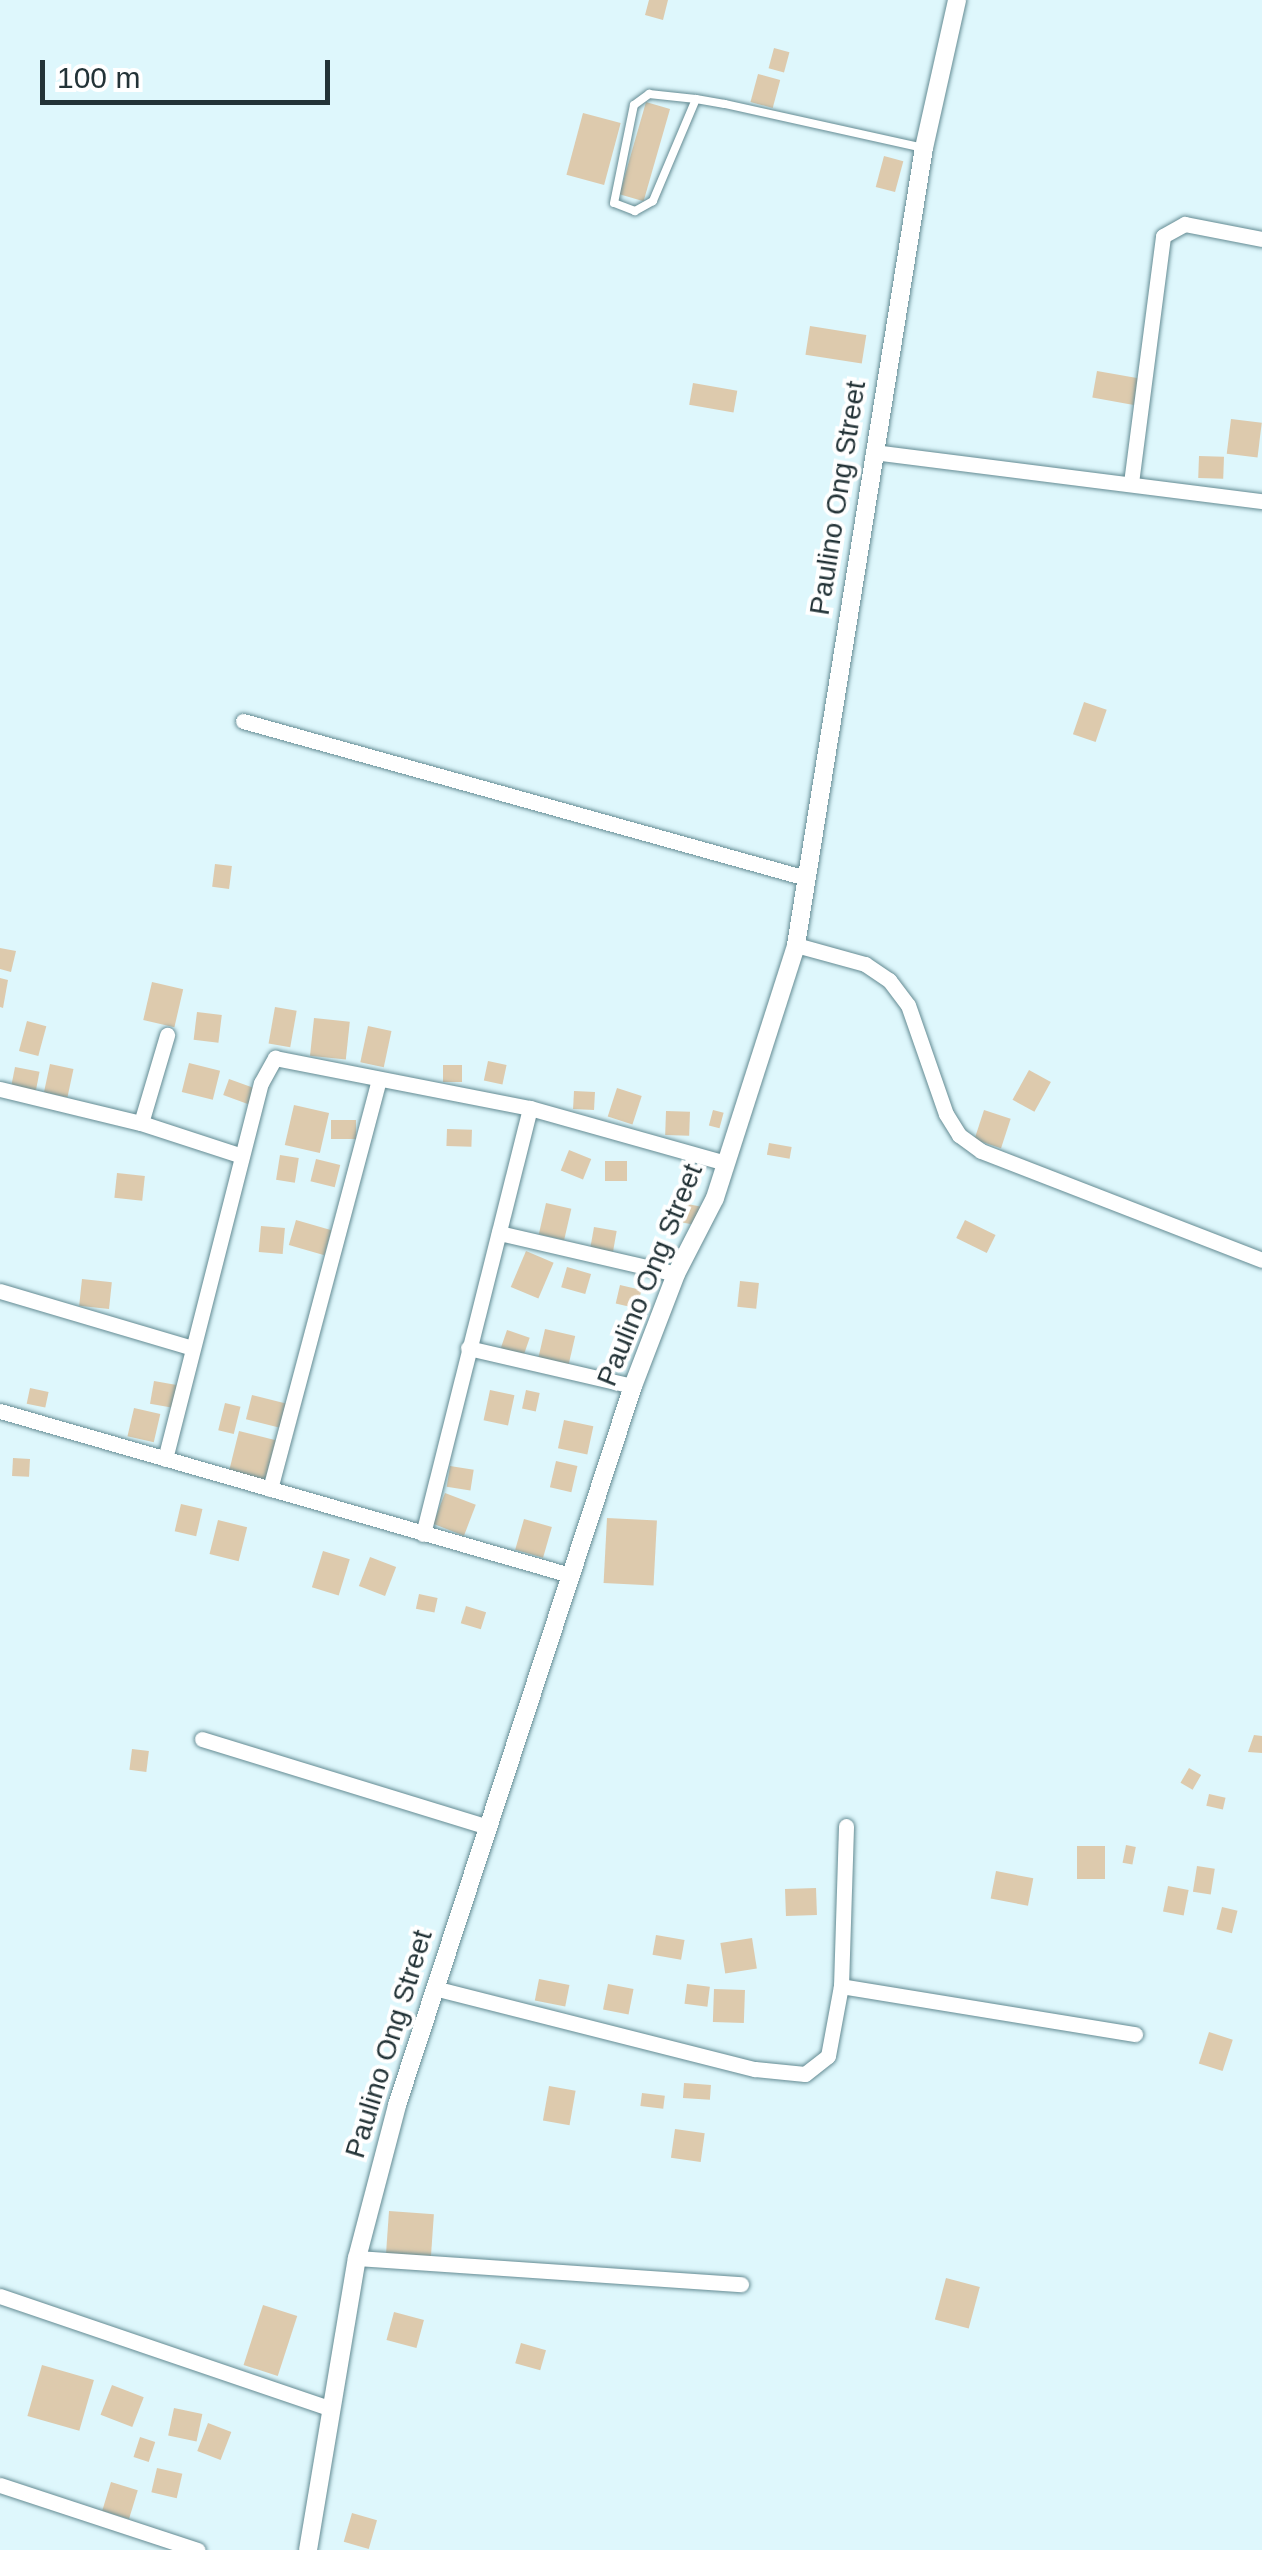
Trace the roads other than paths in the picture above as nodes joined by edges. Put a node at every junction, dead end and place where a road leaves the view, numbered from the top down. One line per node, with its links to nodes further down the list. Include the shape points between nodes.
1 (957, 0): 3 (street, Paulino Ong Street)
2 (696, 99): 2 (lane, via 639,98 614,203 635,211 654,202); 3 (lane)
3 (924, 148): 5 (street, Paulino Ong Street)
4 (1262, 238): 6 (street, via 1185,224 1163,236)
5 (873, 452): 6 (street); 9 (street, Paulino Ong Street)
6 (1131, 484): 7 (street)
7 (1262, 500)
8 (243, 722): 9 (street)
9 (806, 878): 10 (street, Paulino Ong Street)
10 (796, 945): 17 (street, Paulino Ong Street); 19 (street, via 865,964 888,980 908,1005 946,1114 958,1135 981,1151)
11 (167, 1035): 15 (street)
12 (379, 1079): 14 (street); 16 (street, via 276,1058 261,1083); 27 (street)
13 (0, 1089): 15 (street)
14 (530, 1108): 17 (street); 18 (street)
15 (142, 1123): 16 (street)
16 (242, 1156): 22 (street)
17 (726, 1163): 20 (street, Paulino Ong Street)
18 (499, 1233): 20 (street); 23 (street)
19 (1262, 1260)
20 (676, 1274): 24 (street, Paulino Ong Street)
21 (0, 1291): 22 (street)
22 (192, 1348): 26 (street)
23 (468, 1348): 24 (street); 28 (street)
24 (633, 1386): 29 (street, Paulino Ong Street)
25 (0, 1412): 26 (street)
26 (165, 1459): 27 (street)
27 (270, 1489): 28 (street)
28 (423, 1534): 29 (street)
29 (570, 1576): 31 (street, Paulino Ong Street)
30 (202, 1739): 31 (street)
31 (484, 1826): 34 (street, Paulino Ong Street)
32 (846, 1826): 33 (street)
33 (841, 1986): 34 (street, via 828,2056 805,2074 755,2069); 35 (street)
34 (434, 1988): 36 (street, Paulino Ong Street)
35 (1135, 2034)
36 (357, 2258): 37 (street); 39 (street, Paulino Ong Street)
37 (741, 2284)
38 (0, 2296): 39 (street)
39 (329, 2408): 42 (street, Paulino Ong Street)
40 (0, 2485): 41 (street)
41 (198, 2550)
42 (308, 2550)

